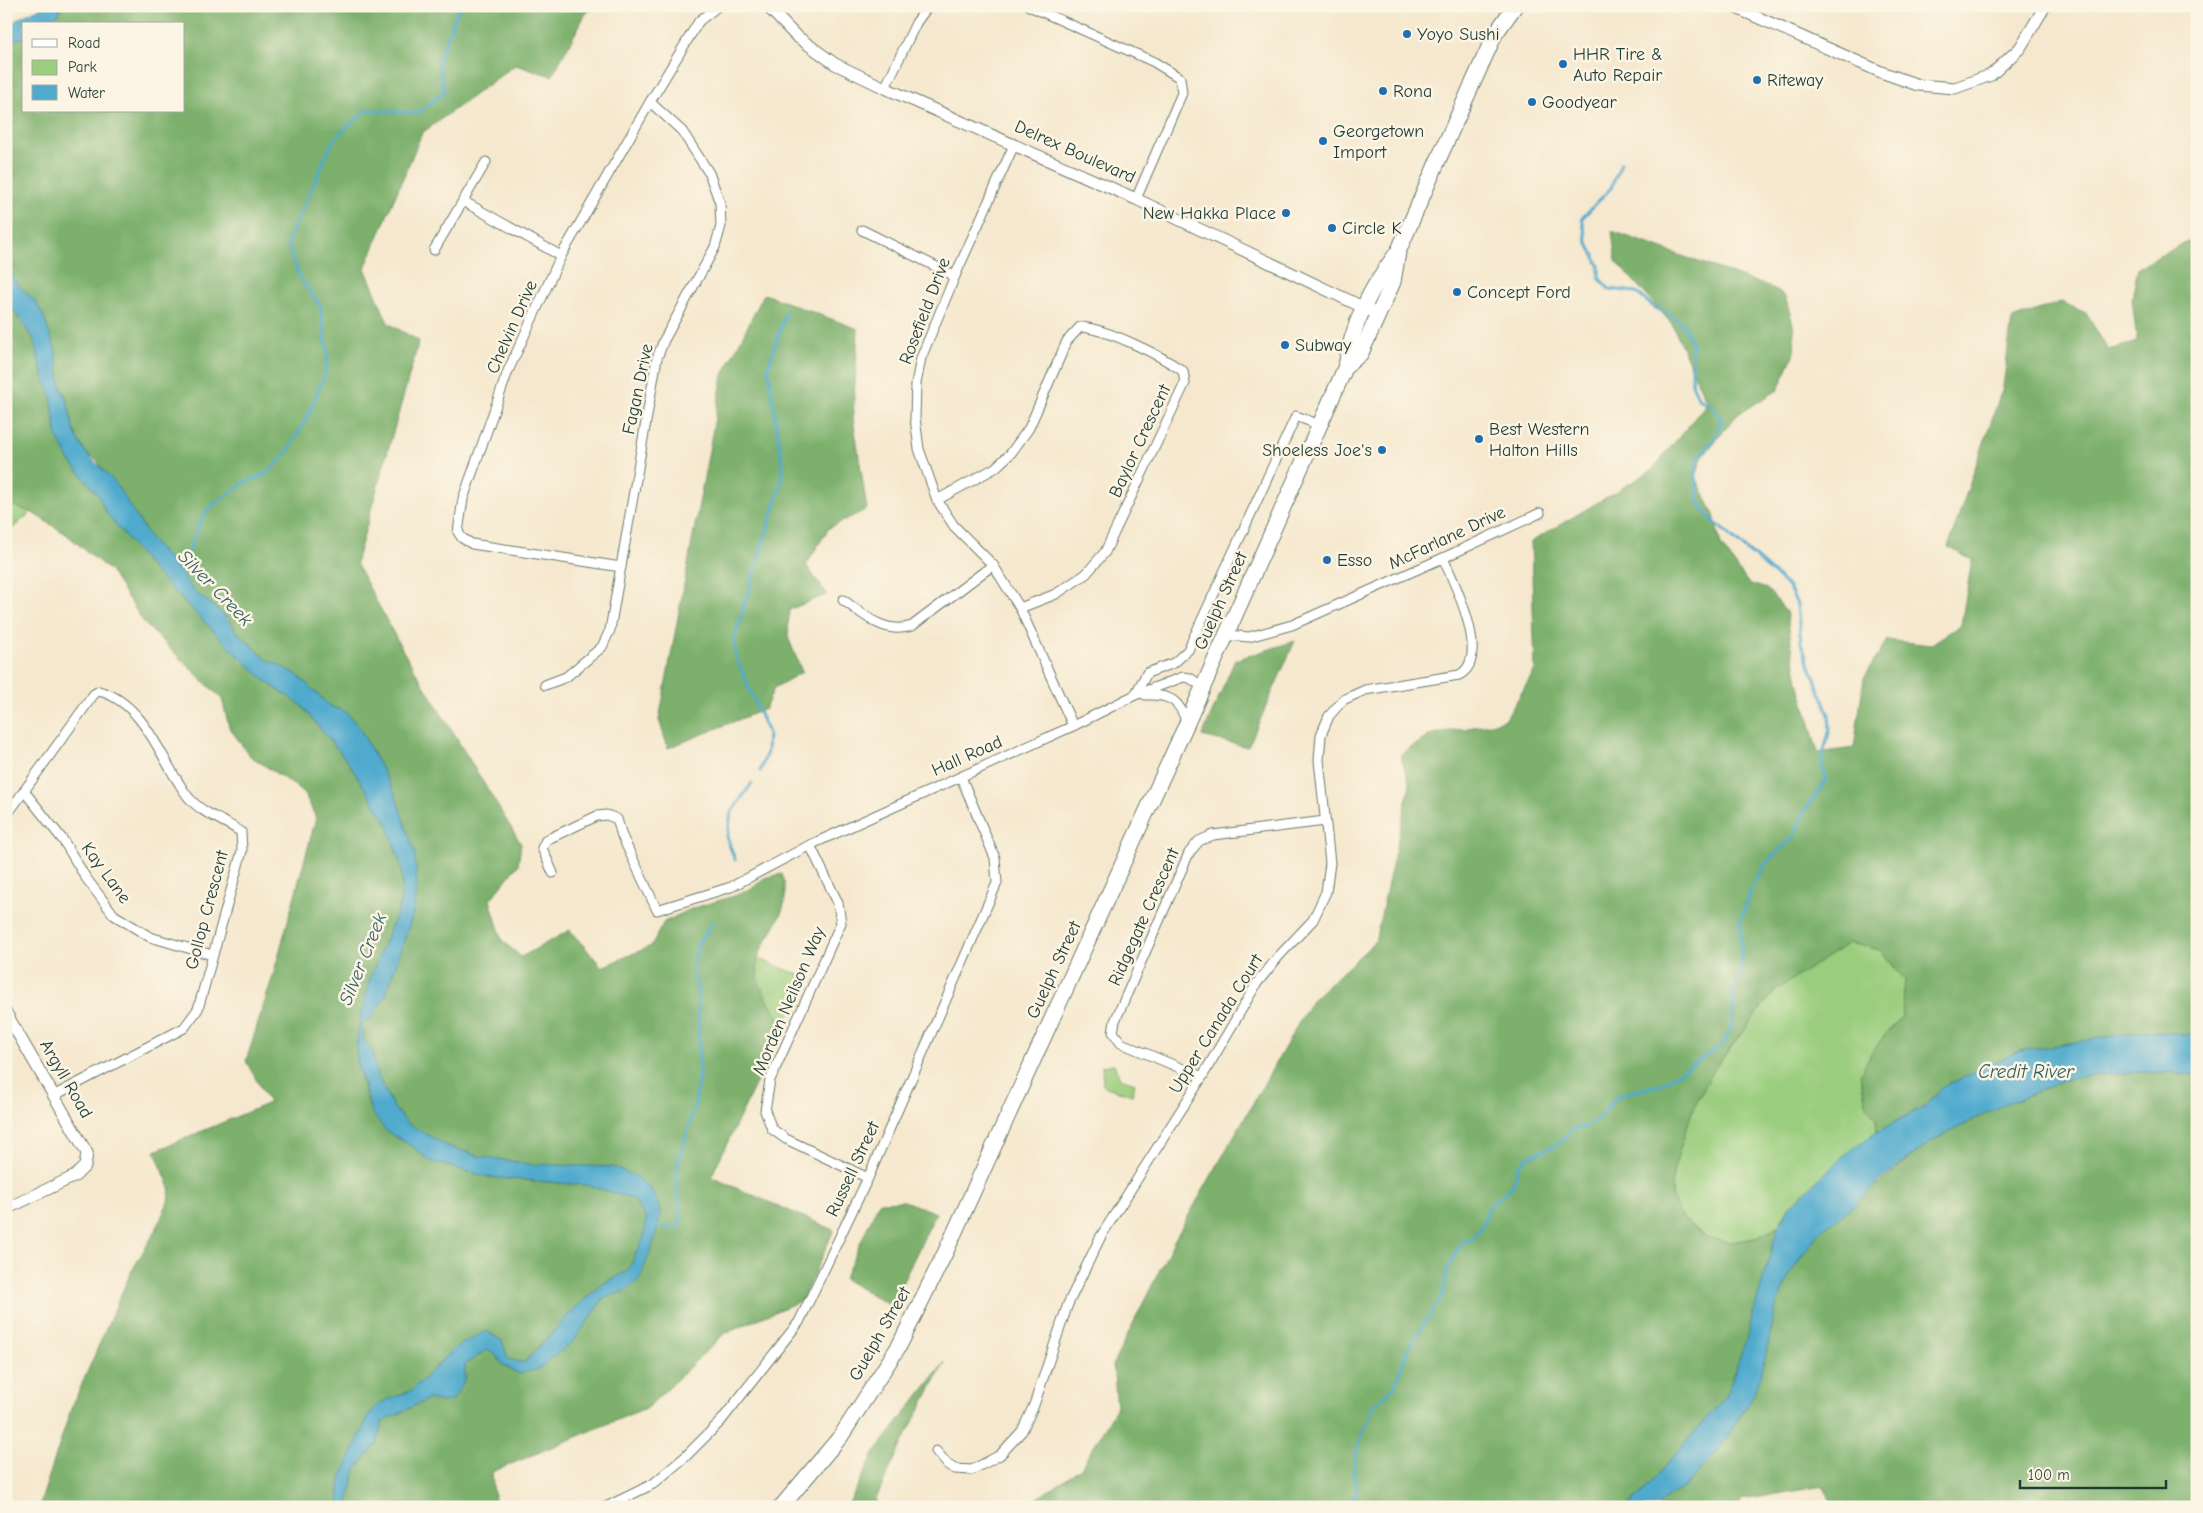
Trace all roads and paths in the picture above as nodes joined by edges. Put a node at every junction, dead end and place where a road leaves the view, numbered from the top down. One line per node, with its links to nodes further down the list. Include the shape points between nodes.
1 (718, 6): 11 (street, Chelvin Drive, via 699,20)
2 (768, 6): 10 (street, Delrex Boulevard, via 795,35 835,64)
3 (928, 6): 10 (street, via 916,23)
4 (1029, 6): 14 (street, via 1154,62 1180,78 1182,93)
5 (1501, 6): 9 (main road, Guelph Street)
6 (1515, 6): 9 (main road, Guelph Street)
7 (1732, 6): 8 (street, via 1881,72 1918,85 1955,88 1991,75 2020,48)
8 (2045, 6)
9 (1495, 34): 18 (main road, Guelph Street)
10 (885, 88): 12 (street, Delrex Boulevard)
11 (650, 102): 19 (street, Chelvin Drive); 29 (street, Fagan Drive, via 682,131 709,172 720,204 721,226 715,247 657,358)
12 (1014, 145): 14 (street, Delrex Boulevard); 20 (street, Rosefield Drive)
13 (486, 162): 15 (street)
14 (1136, 199): 21 (street, Delrex Boulevard)
15 (464, 201): 17 (street); 19 (street)
16 (862, 230): 20 (street)
17 (434, 250)
18 (1398, 252): 21 (main road, Guelph Street, via 1380,276); 22 (main road, Guelph Street, via 1393,282)
19 (562, 256): 29 (street, Chelvin Drive, via 508,371 463,499 458,532 472,544)
20 (955, 276): 25 (street, Rosefield Drive, via 921,358 916,384 915,418 919,449)
21 (1364, 308): 22 (street, Delrex Boulevard); 23 (main road, Guelph Street, via 1349,345)
22 (1379, 315): 23 (main road, Guelph Street, via 1361,353)
23 (1346, 366): 24 (main road, Guelph Street)
24 (1320, 425): 32 (main road, Guelph Street); 35 (street, Guelph Street, via 1296,416 1188,650 1174,663 1147,673)
25 (938, 500): 28 (street, Rosefield Drive, via 954,526); 31 (street, Baylor Crescent, via 995,468 1012,453 1029,428 1067,341 1080,327 1095,328 1183,371 1185,383 1105,552 1086,574 1056,594)
26 (1540, 513): 27 (street, McFarlane Drive)
27 (1443, 558): 32 (street, McFarlane Drive, via 1292,625 1249,637); 41 (street, Upper Canada Court, via 1465,607 1471,664 1459,675 1365,690 1336,707 1324,725 1319,746)
28 (993, 565): 30 (street, via 912,626 901,630 882,627); 31 (street, Rosefield Drive)
29 (621, 567): 33 (street, Fagan Drive, via 610,630 602,648 566,677)
30 (843, 600)
31 (1020, 608): 37 (street, Rosefield Drive)
32 (1227, 635): 34 (main road, Guelph Street)
33 (545, 685)
34 (1202, 687): 35 (street, Hall Road, via 1183,677); 36 (main road, Guelph Street)
35 (1135, 695): 36 (street, via 1157,694 1172,698 1182,708); 37 (street, Hall Road)
36 (1187, 723): 52 (main road, Guelph Street, via 951,1242 899,1346 841,1436)
37 (1073, 726): 38 (street, Hall Road)
38 (961, 777): 42 (street, Hall Road); 48 (street, Russell Street, via 995,858 997,883)
39 (24, 791): 40 (street, Gollop Crescent); 44 (street, Kay Lane, via 64,840 86,878 114,915 150,937); 44 (street, Gollop Crescent, via 94,694 99,691 111,694 128,705 188,798 200,809 241,832 242,851)
40 (6, 816)
41 (1325, 821): 46 (street, Upper Canada Court, via 1330,863 1326,892 1314,920 1257,983); 46 (street, Ridgegate Crescent, via 1213,835 1199,841 1189,853 1113,1032 1121,1044)
42 (810, 845): 43 (street, Hall Road, via 732,887 657,910 617,819 597,816 546,840 542,848); 48 (street, Morden Neilson Way, via 838,903 841,923 770,1080 765,1111 772,1129 786,1139)
43 (553, 873)
44 (212, 956): 47 (street, Gollop Crescent, via 198,1010 184,1028)
45 (6, 1012): 47 (street, Argyll Road)
46 (1202, 1077): 50 (street, Upper Canada Court, via 1101,1236 1068,1304 1022,1431 1000,1455 972,1470 955,1469)
47 (55, 1095): 49 (street, Argyll Road, via 87,1153 85,1166 68,1180)
48 (868, 1178): 51 (street, Russell Street, via 799,1322 727,1413 685,1457 653,1484)
49 (6, 1209)
50 (936, 1451)
51 (606, 1507)
52 (781, 1507)

